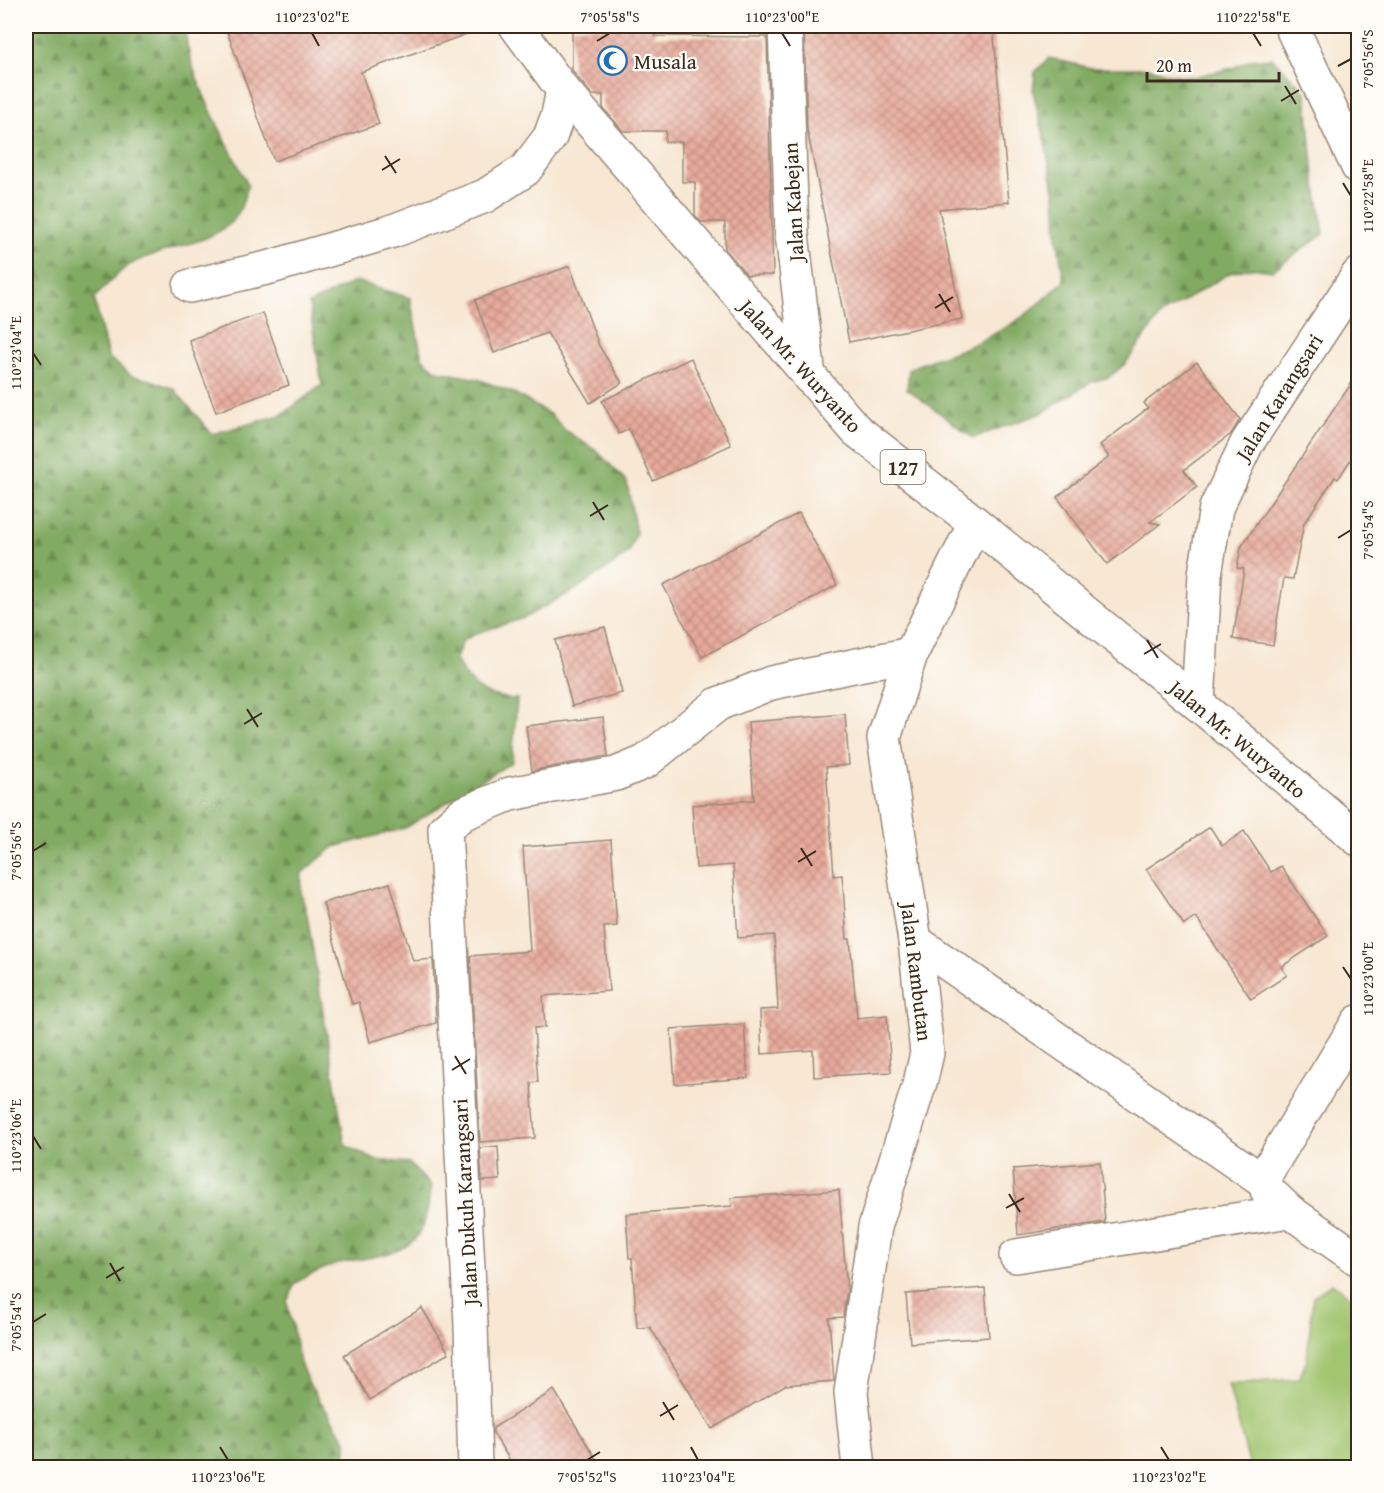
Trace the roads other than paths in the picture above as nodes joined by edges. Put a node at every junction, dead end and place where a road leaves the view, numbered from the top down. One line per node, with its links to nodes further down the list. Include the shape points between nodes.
1 (516, 26): 4 (street, Jalan Mr. Wuryanto / 127)
2 (785, 26): 8 (street, Jalan Kabejan, via 792,234)
3 (1291, 26): 5 (street)
4 (563, 90): 7 (street, via 550,137 525,170 485,196 393,231); 8 (street, Jalan Mr. Wuryanto / 127)
5 (1359, 167)
6 (1359, 275): 11 (street, Jalan Karangsari, via 1246,443 1216,508 1205,574)
7 (190, 286)
8 (809, 377): 9 (street, Jalan Mr. Wuryanto / 127, via 856,430)
9 (975, 523): 10 (street, Jalan Rambutan); 11 (street, Jalan Mr. Wuryanto / 127)
10 (911, 654): 13 (street, Jalan Rambutan, via 884,738); 19 (street, Jalan Dukuh Karangsari, via 771,683 718,704 645,762 616,774 510,794 462,814 445,829)
11 (1198, 704): 12 (street, Jalan Mr. Wuryanto / 127)
12 (1359, 839)
13 (915, 941): 15 (street); 20 (street, Jalan Rambutan, via 927,1053 875,1227 851,1392)
14 (1359, 1022): 15 (street)
15 (1264, 1182): 16 (street)
16 (1289, 1211): 17 (street); 18 (street)
17 (1016, 1256)
18 (1359, 1259)
19 (475, 1467)
20 (859, 1467)

